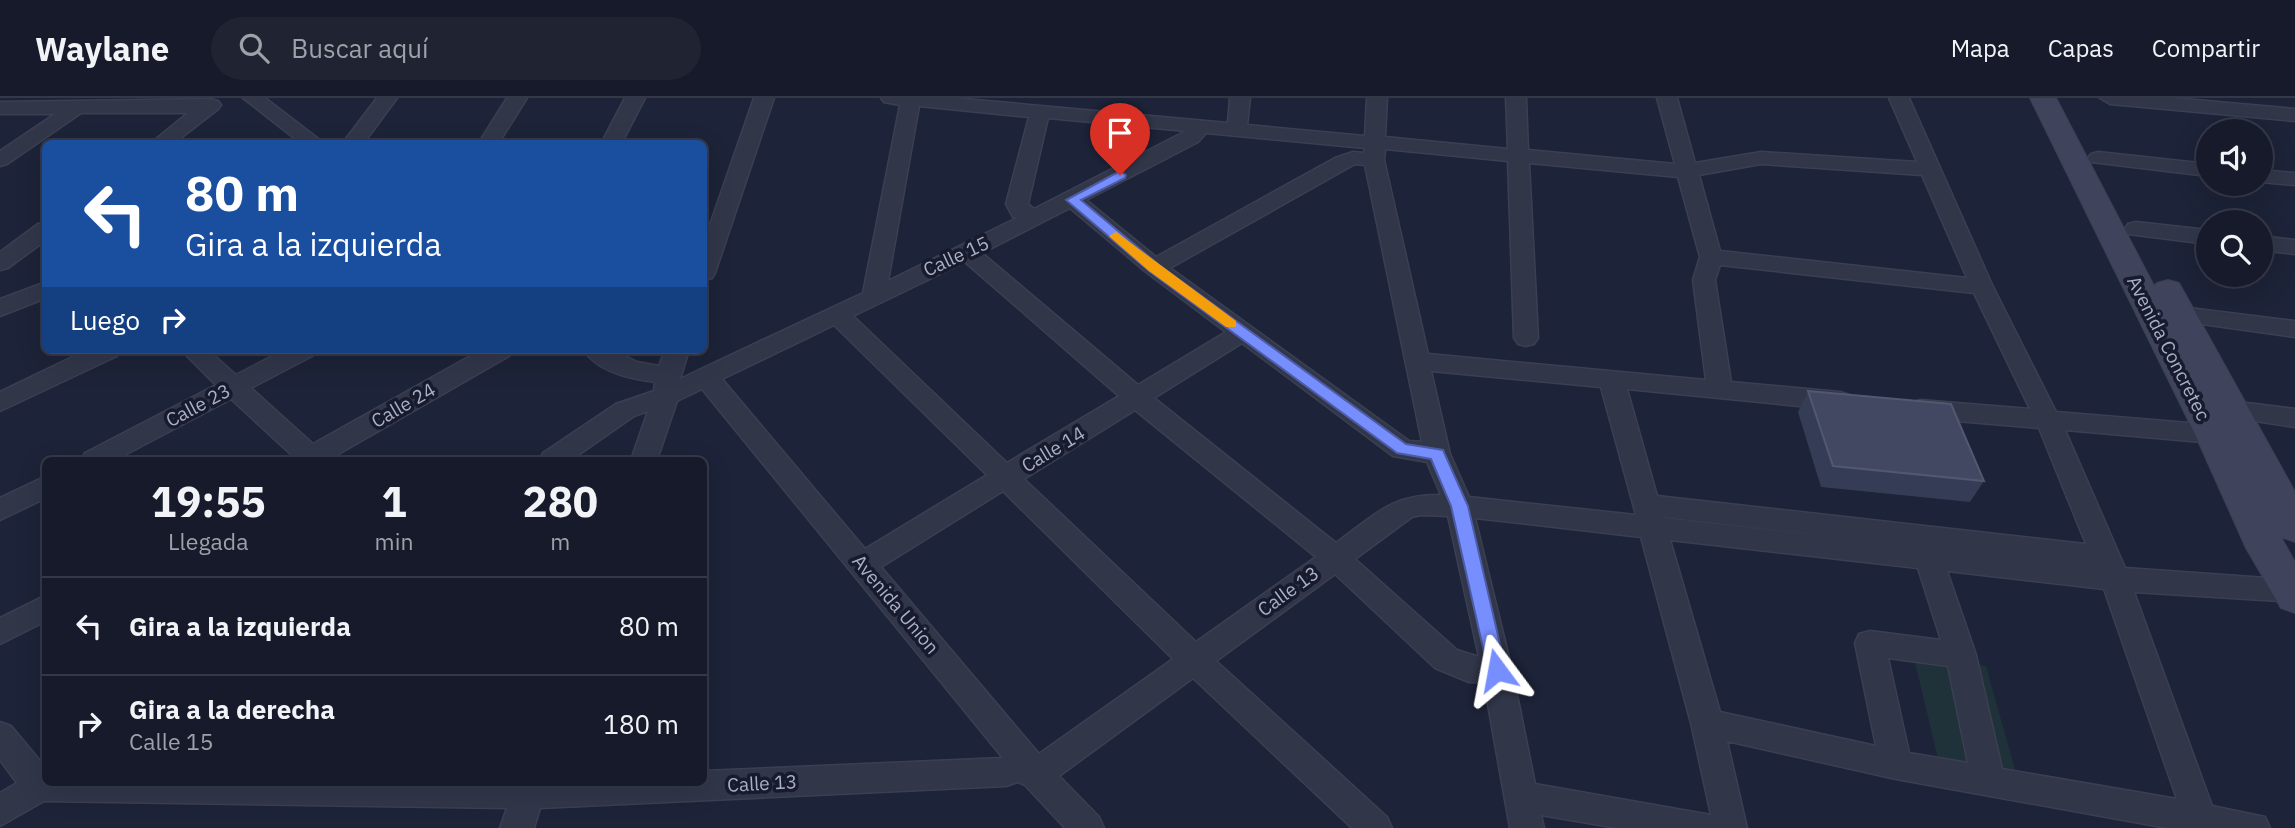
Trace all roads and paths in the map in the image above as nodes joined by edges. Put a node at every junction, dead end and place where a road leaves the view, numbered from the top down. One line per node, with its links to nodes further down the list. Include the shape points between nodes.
1 (253, 98): 23 (street)
2 (387, 98): 24 (street)
3 (517, 98): 25 (street)
4 (635, 98): 26 (street)
5 (764, 98): 46 (street)
6 (1240, 98): 21 (street)
7 (1377, 98): 27 (street)
8 (1516, 98): 28 (street)
9 (1667, 98): 33 (street)
10 (1899, 98): 31 (street)
11 (2043, 98): 75 (street, Avenida Concretec)
12 (2068, 98): 29 (street, Avenida Concretec)
13 (2110, 98): 19 (street)
14 (901, 99): 18 (street); 50 (street)
15 (83, 103): 16 (street); 17 (street); 30 (street)
16 (215, 103): 22 (street)
17 (0, 108)
18 (1040, 112): 20 (street); 37 (street, via 1017,204 1021,212)
19 (2295, 115)
20 (1200, 127): 21 (street); 36 (street, Calle 15, via 1191,138)
21 (1237, 129): 27 (street)
22 (165, 140)
23 (310, 140)
24 (355, 140)
25 (491, 140)
26 (613, 140)
27 (1375, 150): 28 (street); 47 (street, via 1342,162); 63 (street)
28 (1516, 156): 33 (street); 56 (street)
29 (2098, 158): 32 (street); 38 (street, Avenida Concretec)
30 (0, 160)
31 (1928, 169): 33 (street, via 1761,158); 48 (street)
32 (2196, 169)
33 (1685, 171): 44 (street)
34 (2273, 177): 35 (street)
35 (2295, 179)
36 (1073, 200): 37 (street, Calle 15); 47 (street)
37 (1036, 217): 43 (street, Calle 15)
38 (2136, 229): 40 (street); 53 (street, Avenida Concretec)
39 (42, 232): 45 (street)
40 (2196, 236)
41 (2273, 244): 42 (street)
42 (2295, 247)
43 (967, 252): 50 (street, Calle 15); 69 (street)
44 (1711, 257): 48 (street); 68 (street, via 1704,280)
45 (0, 264)
46 (707, 264)
47 (1154, 268): 55 (street)
48 (1982, 287): 74 (street)
49 (42, 291): 51 (street)
50 (874, 295): 52 (street, Calle 15)
51 (0, 308)
52 (838, 314): 64 (street, Calle 15); 82 (street)
53 (2181, 316): 54 (street); 75 (street, Avenida Concretec)
54 (2295, 329)
55 (1243, 332): 69 (street, Calle 14); 76 (street, via 1402,449)
56 (1526, 338)
57 (100, 354): 70 (street)
58 (198, 354): 67 (street)
59 (296, 354): 67 (street, Calle 23)
60 (493, 354): 79 (street, Calle 24)
61 (602, 354): 66 (street, via 621,368)
62 (676, 354): 66 (street)
63 (1417, 361): 65 (street); 76 (street)
64 (707, 378): 66 (street, Calle 15); 91 (street, Avenida Union)
65 (1612, 381): 68 (street); 86 (street)
66 (667, 386): 80 (street); 81 (street)
67 (234, 387): 77 (street, Calle 23); 78 (street)
68 (1720, 390): 71 (street)
69 (1136, 398): 82 (street, Calle 14); 89 (street)
70 (0, 402)
71 (1870, 404)
72 (1898, 407): 74 (street)
73 (2295, 418): 75 (street)
74 (2048, 420): 75 (street); 92 (street)
75 (2222, 422): 87 (street, Avenida Concretec); 88 (street, Avenida Concretec)
76 (1437, 454): 84 (street)
77 (100, 457)
78 (309, 457)
79 (314, 457)
80 (556, 457)
81 (645, 457)
82 (1006, 477): 91 (street, Calle 14); 97 (street)
83 (42, 488): 85 (street)
84 (1459, 506): 86 (street, Calle 13); 89 (street, Calle 13, via 1405,509); 98 (street)
85 (0, 510)
86 (1651, 516): 90 (street); 92 (street); 99 (street)
87 (2295, 527)
88 (2281, 550): 93 (street, Avenida Concretec)
89 (1335, 557): 97 (street, Calle 13); 98 (street, via 1446,659 1469,669)
90 (1928, 557): 92 (street); 96 (street)
91 (863, 564): 102 (street, Avenida Union)
92 (2110, 568): 93 (street); 112 (street)
93 (2294, 593)
94 (42, 609): 95 (street)
95 (0, 632)
96 (1961, 655): 101 (street, via 1870,643); 103 (street)
97 (1193, 660): 102 (street, Calle 13); 115 (street)
98 (1497, 670): 110 (street)
99 (1707, 723): 101 (street); 118 (street)
100 (0, 736): 105 (street)
101 (1896, 765): 103 (street)
102 (1036, 774): 104 (street, Calle 13, via 1018,768); 114 (street, Avenida Union)
103 (1988, 779): 112 (street)
104 (707, 782)
105 (42, 783)
106 (42, 785): 111 (street)
107 (287, 786): 109 (street, Calle 13)
108 (590, 786): 109 (street, Calle 13)
109 (531, 788): 113 (street)
110 (1520, 796): 116 (street); 117 (street)
111 (0, 811)
112 (2202, 823): 119 (street)
113 (517, 828)
114 (1087, 828)
115 (1375, 828)
116 (1527, 828)
117 (1705, 828)
118 (1730, 828)
119 (2253, 828)

